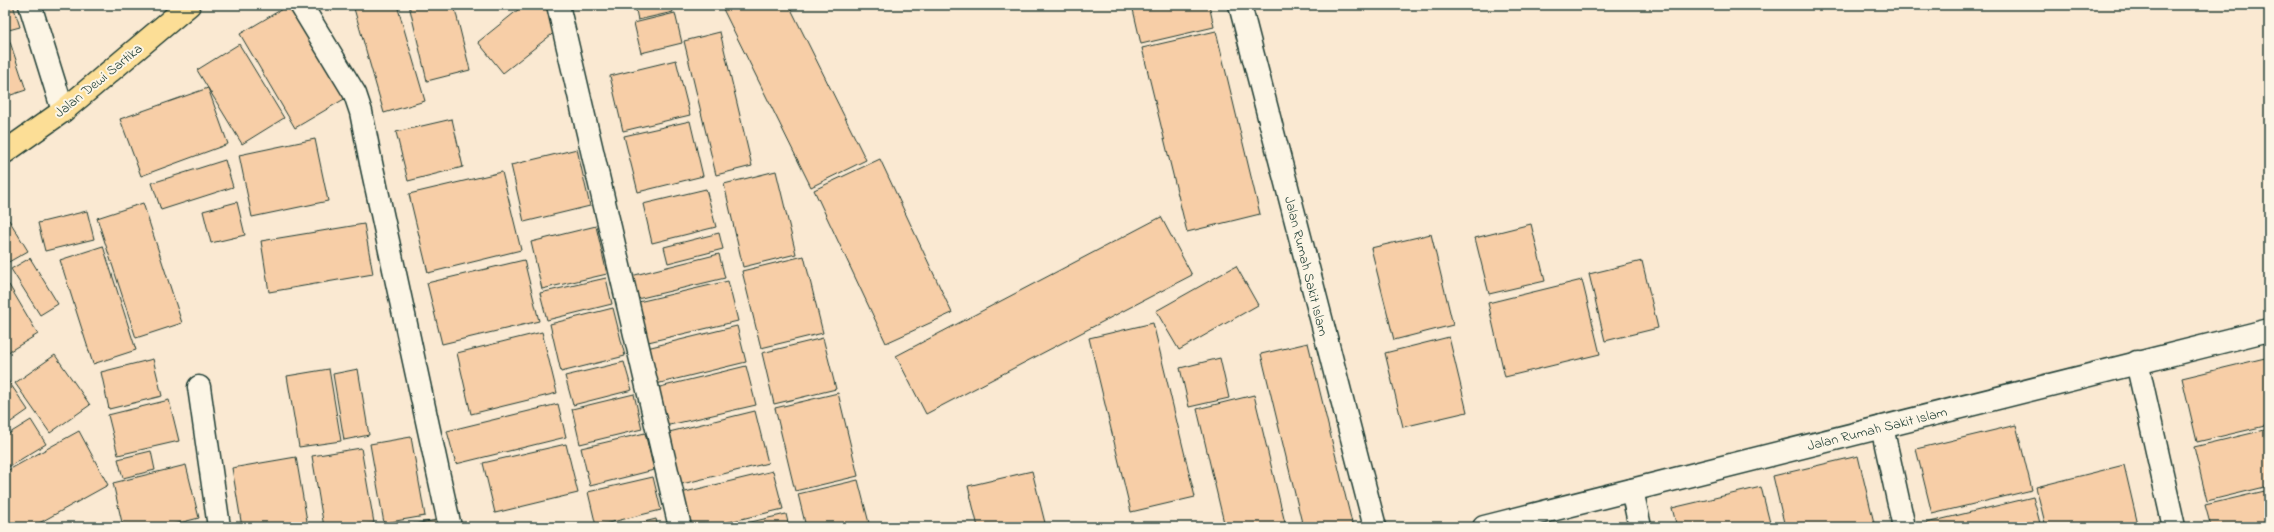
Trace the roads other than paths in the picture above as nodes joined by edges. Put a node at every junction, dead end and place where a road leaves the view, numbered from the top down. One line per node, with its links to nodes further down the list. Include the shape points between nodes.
1 (30, 5): 6 (street)
2 (189, 5): 6 (main road, Jalan Dewi Sartika)
3 (301, 5): 14 (street, via 349,82 361,112)
4 (558, 5): 15 (street)
5 (1240, 5): 16 (street, Jalan Rumah Sakit Islam)
6 (63, 110): 7 (main road, Jalan Dewi Sartika)
7 (5, 152)
8 (2269, 330): 9 (street, Jalan Rumah Sakit Islam)
9 (2137, 362): 11 (street, Jalan Rumah Sakit Islam); 20 (street)
10 (199, 386): 13 (street)
11 (1882, 427): 12 (street, Jalan Rumah Sakit Islam); 19 (street)
12 (1632, 490): 17 (street, Jalan Rumah Sakit Islam); 18 (street)
13 (219, 527)
14 (450, 527)
15 (680, 527)
16 (1374, 527)
17 (1484, 527)
18 (1640, 527)
19 (1904, 527)
20 (2174, 527)

